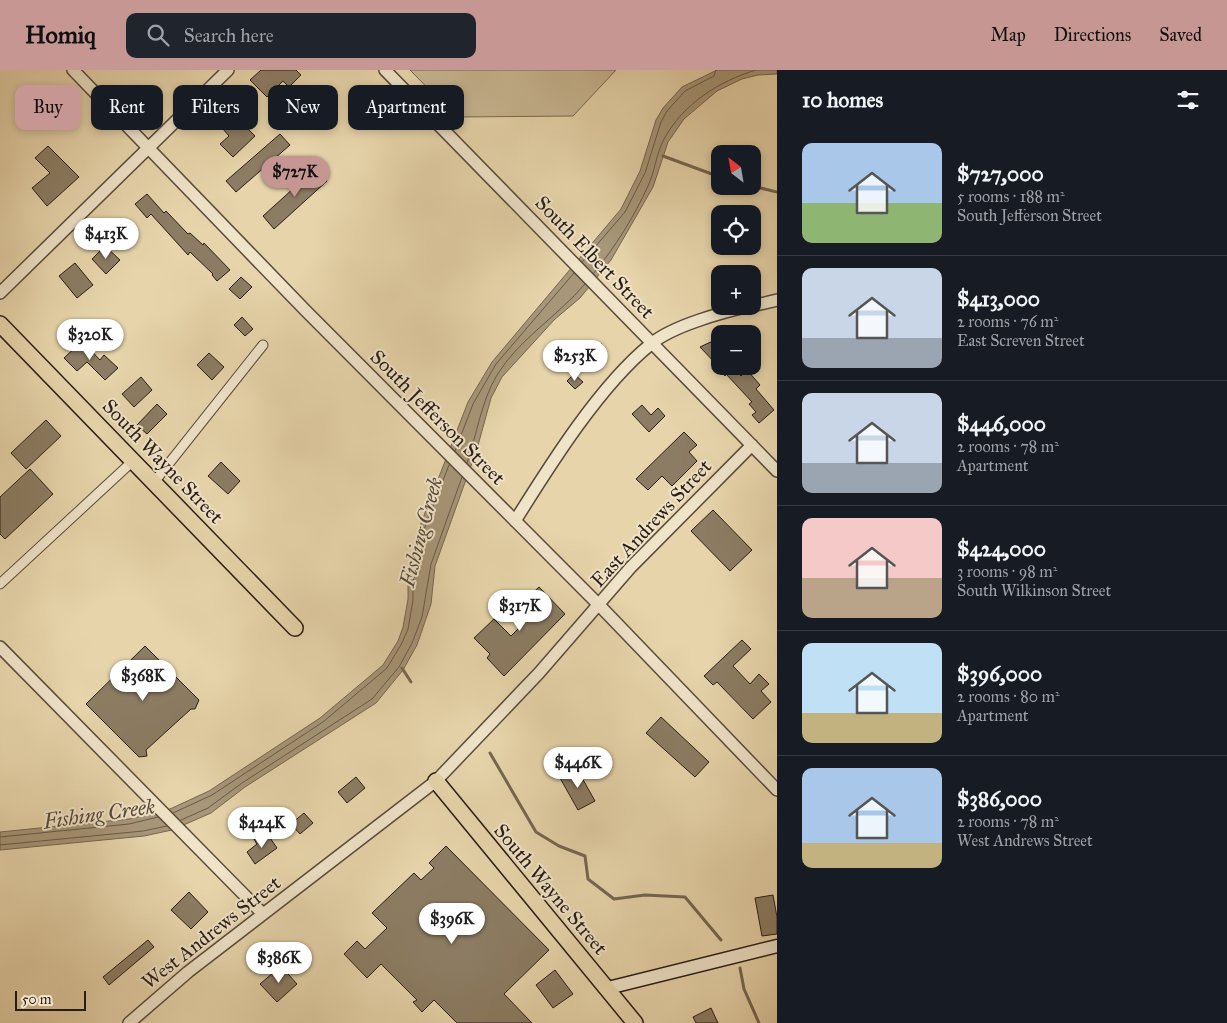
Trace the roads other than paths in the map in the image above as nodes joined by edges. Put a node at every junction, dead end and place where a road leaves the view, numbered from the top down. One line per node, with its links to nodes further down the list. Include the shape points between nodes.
1 (73, 70): 4 (street, South Jefferson Street)
2 (228, 70): 4 (street)
3 (385, 70): 10 (street, South Elbert Street)
4 (149, 148): 5 (street); 16 (street, South Jefferson Street)
5 (0, 293)
6 (777, 300): 7 (street)
7 (761, 304)
8 (715, 315): 10 (street)
9 (0, 324): 13 (main road, South Wayne Street)
10 (652, 342): 12 (street, South Elbert Street); 16 (street, via 590,412)
11 (263, 345): 15 (street)
12 (752, 445): 14 (street, South Elbert Street); 18 (street, East Andrews Street, via 631,567)
13 (134, 460): 15 (main road, South Wayne Street); 17 (street)
14 (777, 471)
15 (155, 481): 19 (main road, South Wayne Street)
16 (515, 521): 18 (street, South Jefferson Street)
17 (0, 584)
18 (599, 605): 21 (street, East Andrews Street); 22 (street, South Jefferson Street)
19 (295, 628)
20 (0, 647): 23 (street)
21 (436, 782): 23 (street, West Andrews Street); 25 (main road, South Wayne Street)
22 (777, 790)
23 (263, 914): 26 (street, West Andrews Street)
24 (777, 946): 25 (main road)
25 (608, 988): 27 (main road, South Wayne Street)
26 (129, 1023)
27 (634, 1023)

